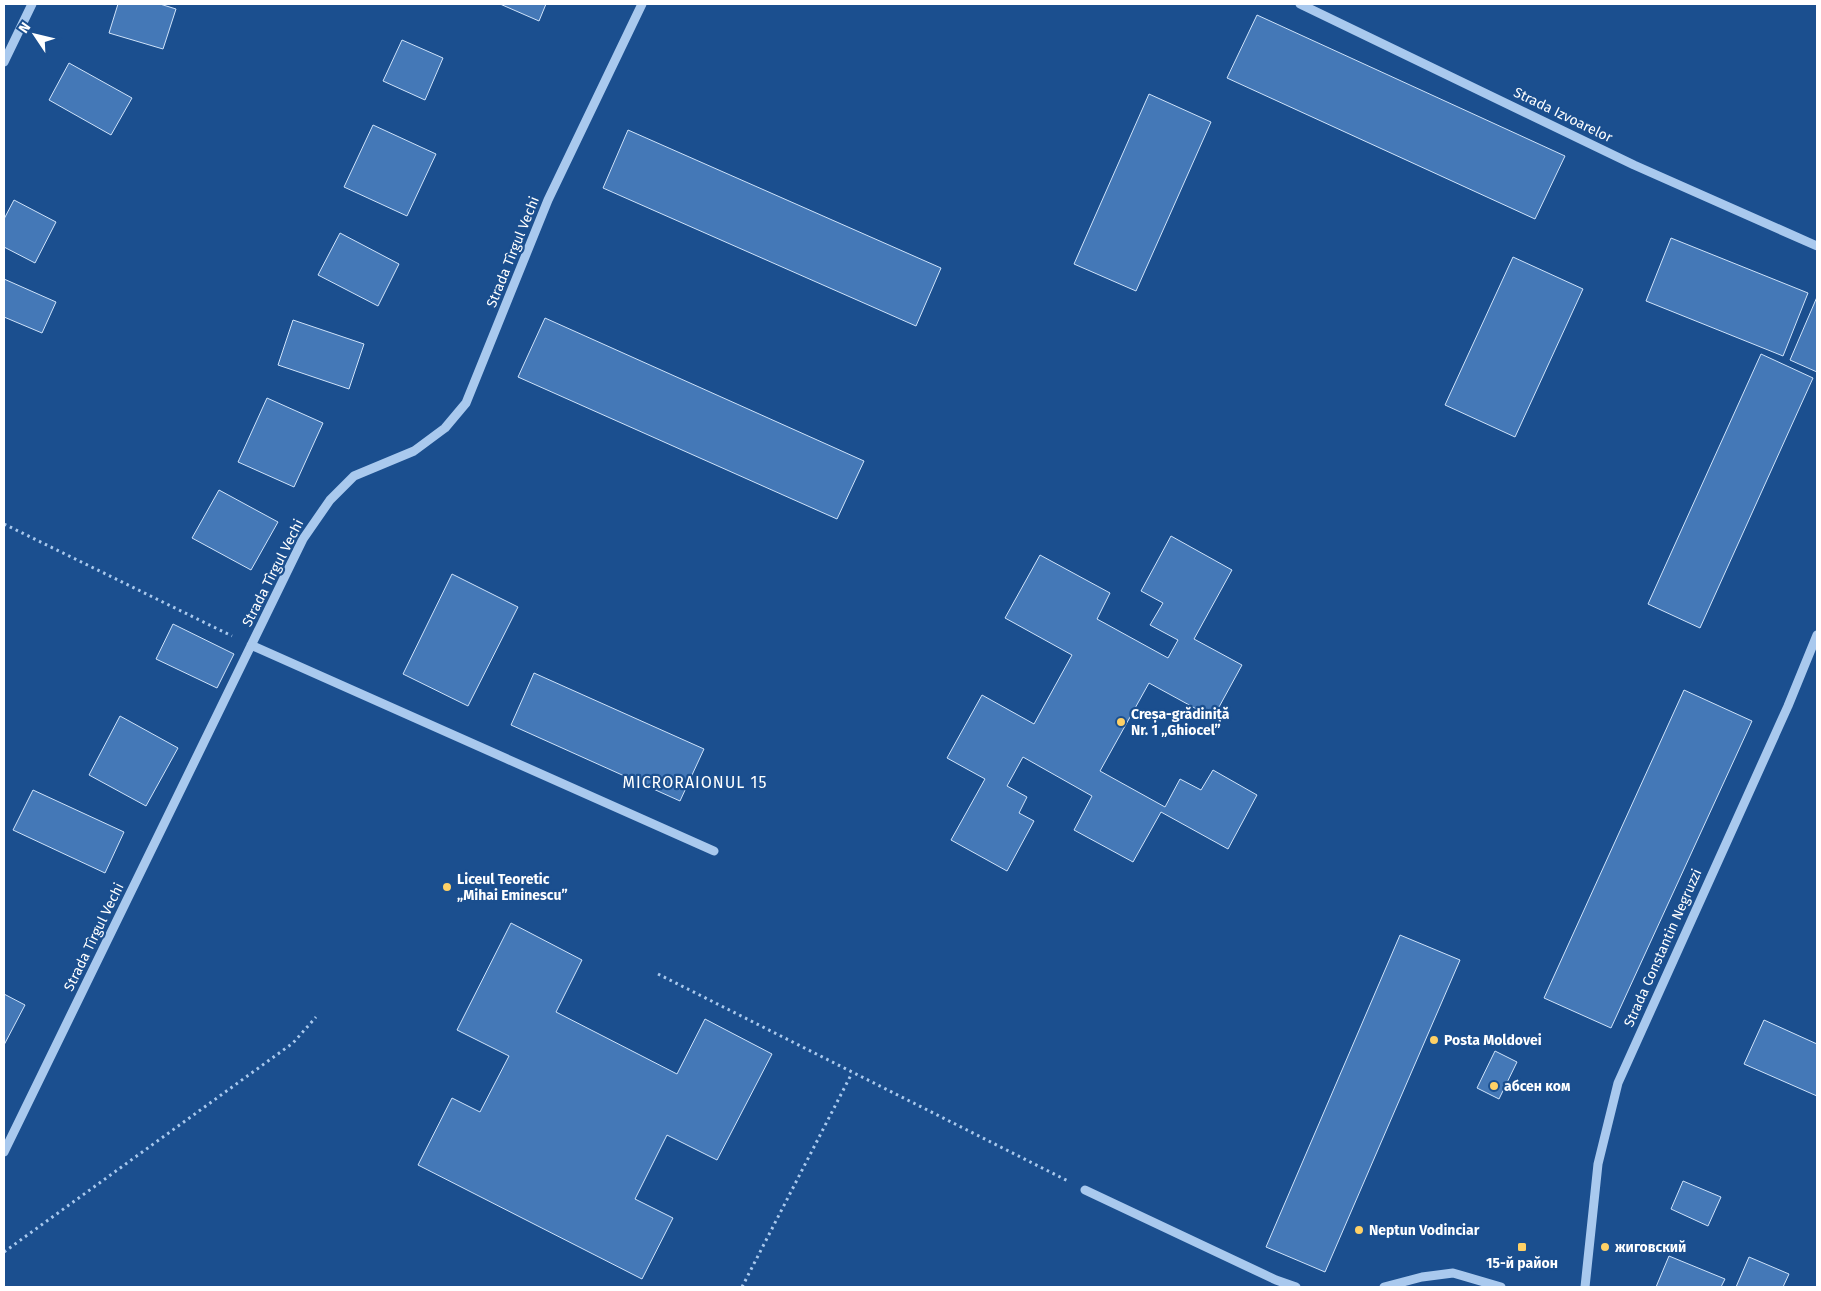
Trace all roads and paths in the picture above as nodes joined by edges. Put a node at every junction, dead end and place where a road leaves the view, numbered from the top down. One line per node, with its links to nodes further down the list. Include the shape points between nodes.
1 (32, 4): 4 (street)
2 (642, 4): 8 (street, Strada Tîrgul Vechi, via 548,200 466,403 438,434 414,451 354,476 330,500 302,539)
3 (1300, 4): 5 (street, Strada Izvoarelor, via 1634,165)
4 (4, 62)
5 (1817, 246)
6 (4, 524): 8 (path)
7 (1817, 636): 20 (street, Strada Constantin Negruzzi, via 1618,1083 1598,1164)
8 (251, 645): 9 (street); 13 (street, Strada Tîrgul Vechi)
9 (714, 851)
10 (658, 974): 12 (path)
11 (316, 1017): 15 (path, via 293,1043)
12 (852, 1073): 14 (path); 16 (path)
13 (4, 1152)
14 (1085, 1190): 17 (street)
15 (4, 1252)
16 (742, 1287)
17 (1296, 1287)
18 (1384, 1287): 19 (street, via 1453,1273)
19 (1501, 1287)
20 (1585, 1287)

